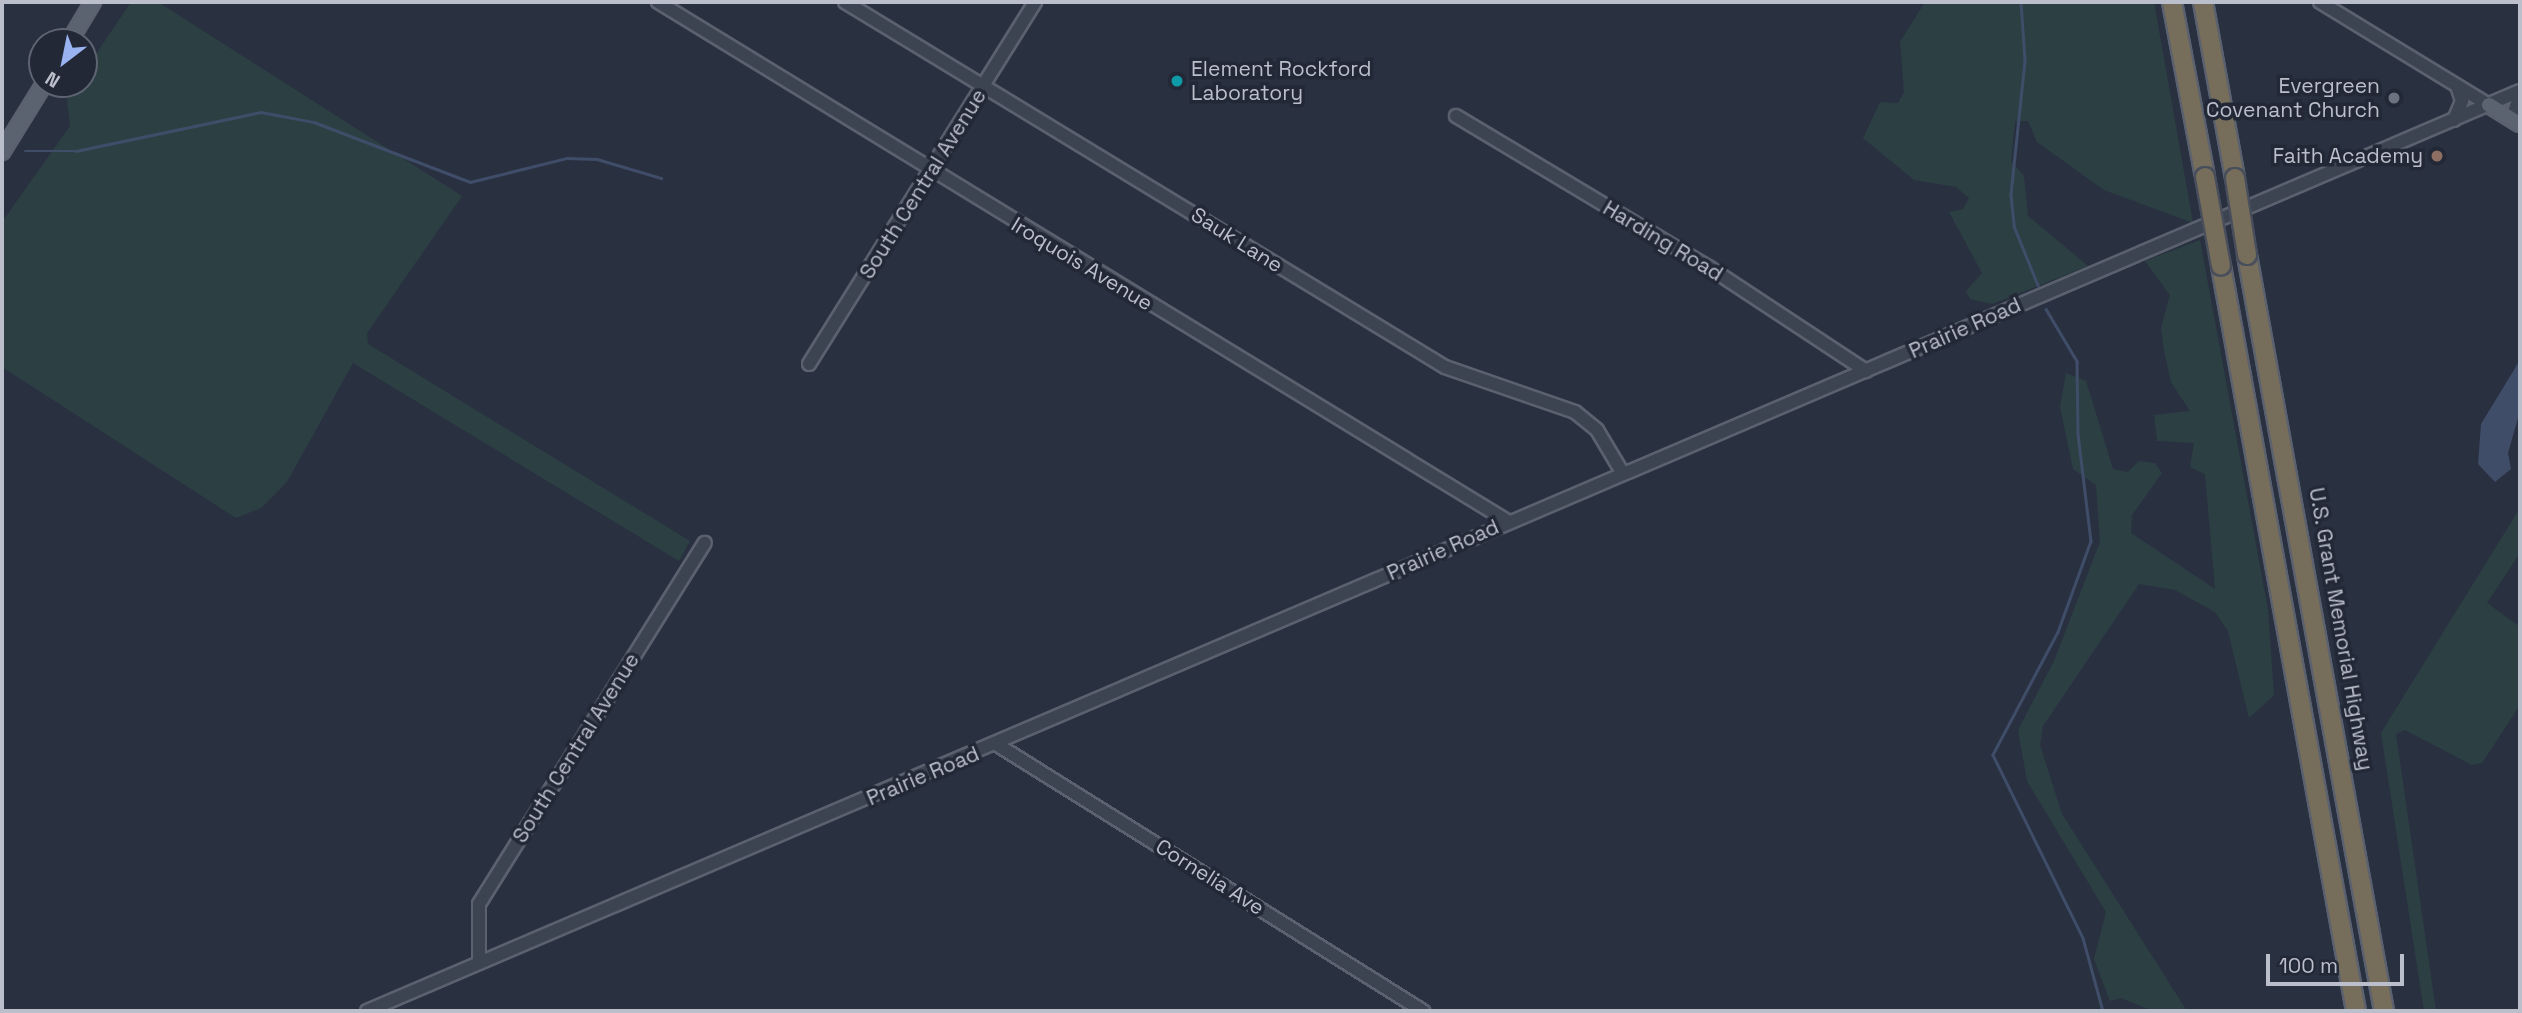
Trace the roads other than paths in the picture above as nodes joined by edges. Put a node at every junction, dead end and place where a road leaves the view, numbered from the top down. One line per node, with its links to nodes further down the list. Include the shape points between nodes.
1 (93, 2): 8 (main road)
2 (658, 2): 18 (street, Iroquois Avenue)
3 (845, 2): 9 (street, Sauk Lane)
4 (1035, 2): 9 (street, South Central Avenue)
5 (2172, 2): 28 (highway, bridge)
6 (2203, 2): 29 (highway, U.S. Grant Memorial Highway, bridge)
7 (2320, 2): 10 (street)
8 (77, 28)
9 (986, 83): 18 (street, South Central Avenue); 21 (street, Sauk Lane, via 1445,367 1575,412 1597,430)
10 (2457, 86): 13 (street); 15 (street, via 2462,101)
11 (2520, 92): 13 (street, Prairie Road); 16 (street, via 2514,112)
12 (35, 98): 17 (main road)
13 (2489, 105): 15 (street, Prairie Road); 16 (main road)
14 (1456, 116): 20 (street, Harding Road, via 1710,268)
15 (2454, 120): 20 (street, Prairie Road)
16 (2520, 123)
17 (2, 152)
18 (931, 172): 19 (street, South Central Avenue); 22 (street, Iroquois Avenue)
19 (809, 364)
20 (1866, 371): 21 (street, Prairie Road)
21 (1622, 472): 22 (street, Prairie Road)
22 (1509, 522): 24 (street, Prairie Road)
23 (705, 542): 25 (street, South Central Avenue, via 480,904)
24 (996, 744): 25 (street, Prairie Road); 27 (street, Cornelia Ave)
25 (479, 963): 26 (street, Prairie Road)
26 (367, 1011)
27 (1423, 1011)
28 (2356, 1011)
29 (2384, 1011)

